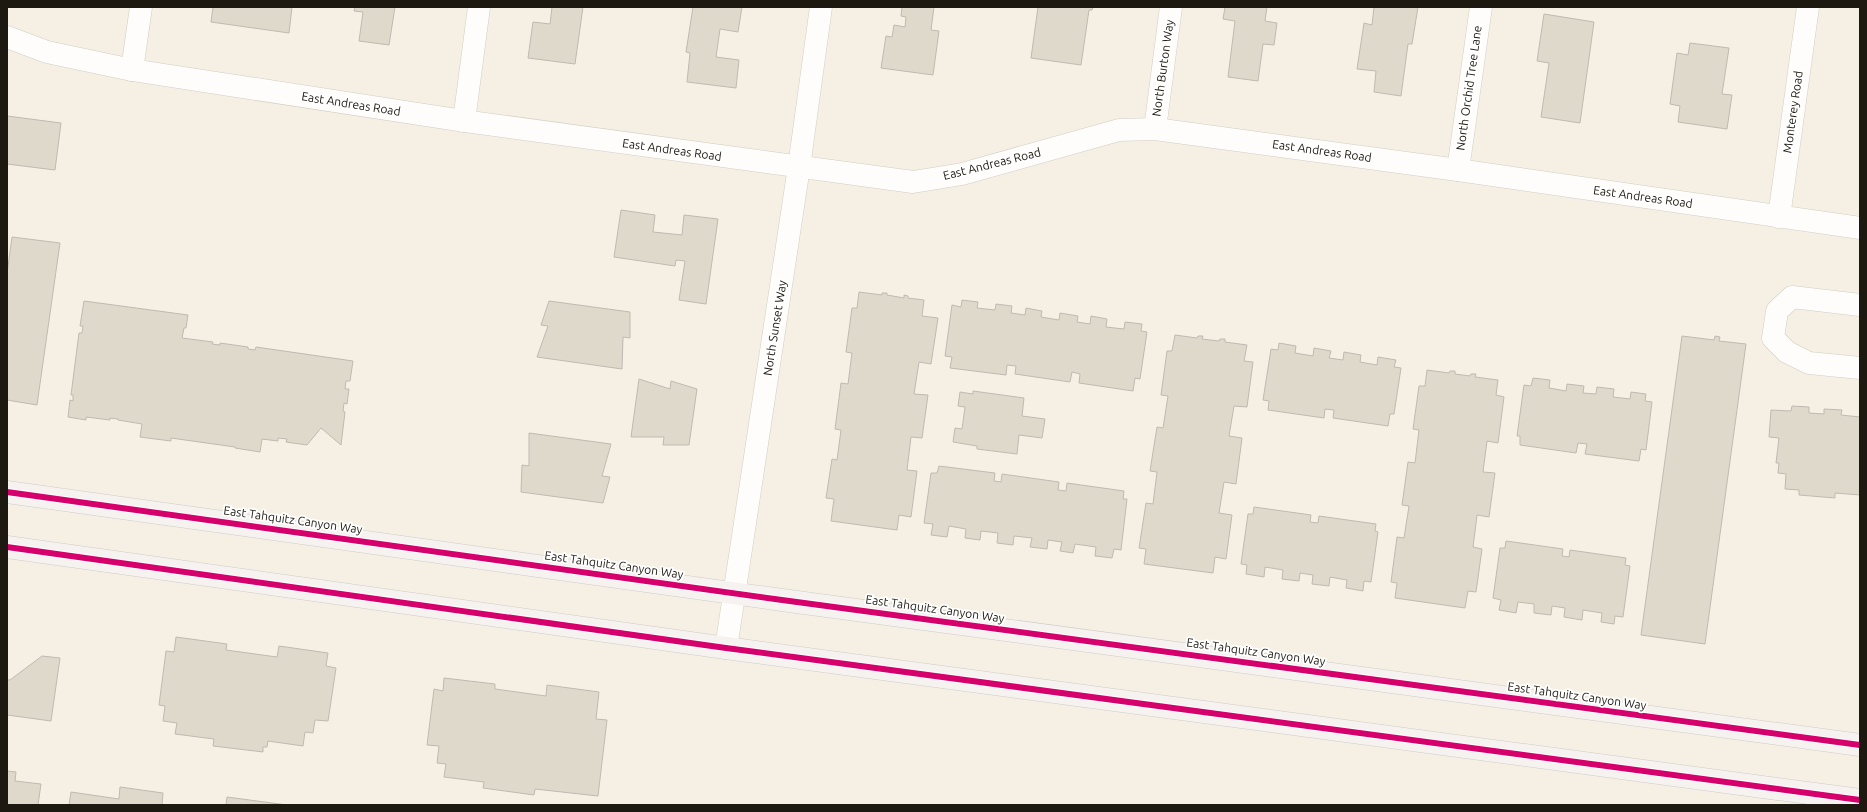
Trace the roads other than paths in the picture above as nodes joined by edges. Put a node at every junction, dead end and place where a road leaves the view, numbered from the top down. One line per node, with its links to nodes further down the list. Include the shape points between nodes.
1 (141, 7): 8 (street)
2 (479, 7): 9 (street)
3 (821, 7): 11 (street, North Sunset Way)
4 (1171, 7): 10 (street, North Burton Way)
5 (1481, 7): 12 (street, North Orchid Tree Lane)
6 (1808, 7): 13 (street, Monterey Road)
7 (7, 37): 8 (street, East Andreas Road, via 47,52)
8 (132, 70): 9 (street, East Andreas Road)
9 (464, 121): 11 (street, East Andreas Road)
10 (1155, 129): 11 (street, East Andreas Road, via 1119,130 962,174 913,182); 12 (street, East Andreas Road)
11 (799, 167): 19 (street, North Sunset Way)
12 (1458, 170): 13 (street, East Andreas Road)
13 (1779, 217): 14 (street, East Andreas Road)
14 (1860, 228)
15 (1860, 305): 16 (street, via 1792,297 1777,311 1774,338 1787,352 1809,363)
16 (1860, 368)
17 (7, 492): 19 (main road, East Tahquitz Canyon Way)
18 (7, 547): 20 (main road)
19 (734, 593): 20 (street, North Sunset Way); 21 (main road, East Tahquitz Canyon Way)
20 (726, 648): 22 (main road)
21 (1860, 745)
22 (1860, 800)

